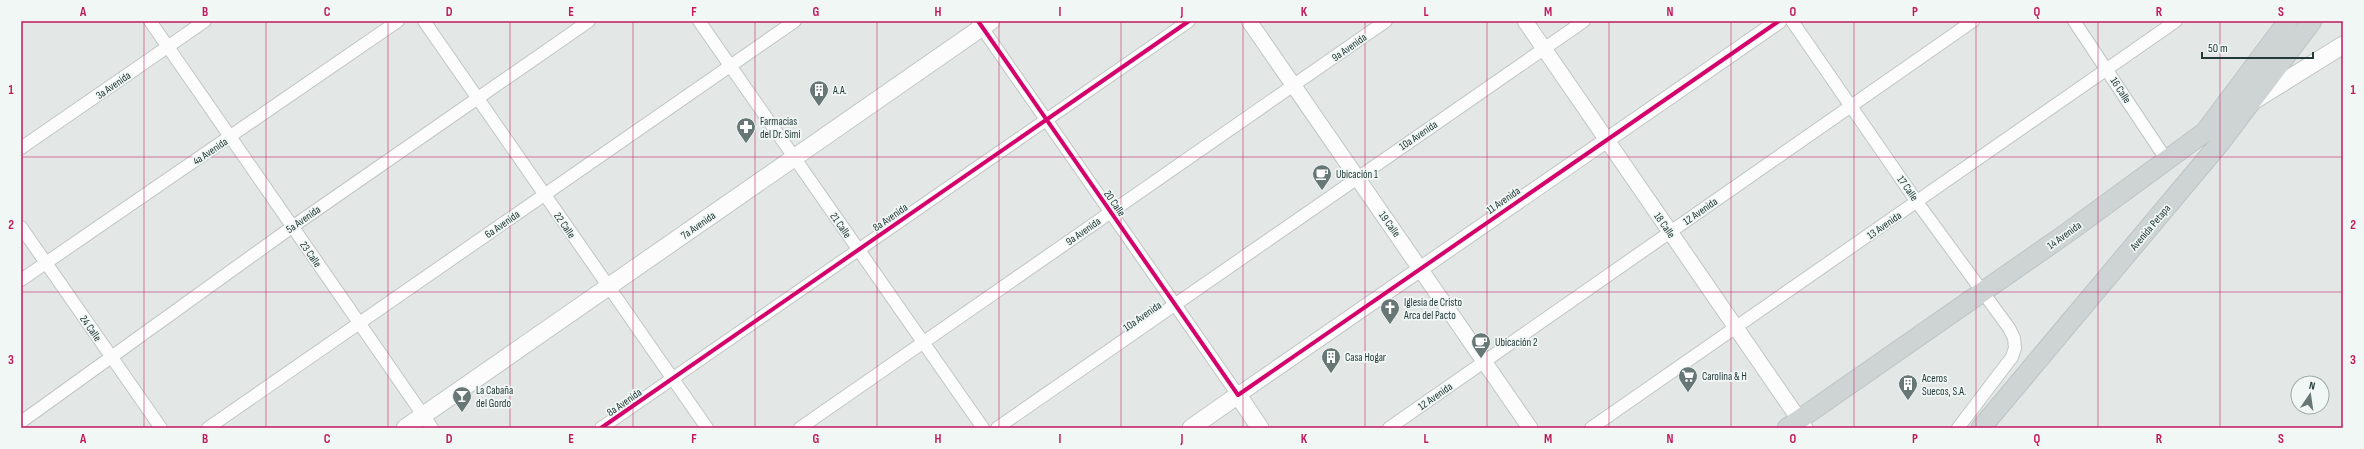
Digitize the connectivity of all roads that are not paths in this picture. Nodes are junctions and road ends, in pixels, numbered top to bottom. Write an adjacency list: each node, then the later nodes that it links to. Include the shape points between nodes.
1 (150, 21): 22 (street, 23 Calle)
2 (205, 21): 22 (street, 3a Avenida)
3 (398, 21): 32 (street, 4a Avenida)
4 (424, 21): 27 (street, 22 Calle)
5 (589, 21): 27 (street, 5a Avenida)
6 (700, 21): 24 (street, 21 Calle)
7 (795, 21): 24 (street, 6a Avenida)
8 (1189, 21): 30 (street, 8a Avenida)
9 (1248, 21): 26 (street, 19 Calle)
10 (1386, 21): 26 (street, 9a Avenida)
11 (1525, 21): 23 (street, 18 Calle)
12 (1584, 21): 23 (street, 10a Avenida)
13 (1779, 21): 33 (street, 11 Avenida)
14 (1792, 21): 29 (street, 17 Calle)
15 (1973, 21): 29 (street, 12 Avenida)
16 (2074, 21): 25 (street, 16 Calle)
17 (2176, 21): 25 (street, 13 Avenida)
18 (2288, 21): 31 (main road)
19 (2312, 21): 28 (main road, Avenida Petapa)
20 (983, 23): 30 (street, 20 Calle); 35 (main road, 7a Avenida)
21 (2343, 45): 28 (main road, 14 Avenida)
22 (168, 47): 32 (street, 23 Calle); 34 (street, 3a Avenida)
23 (1544, 48): 33 (street, 18 Calle); 37 (street, 10a Avenida)
24 (731, 66): 35 (street, 21 Calle); 38 (street, 6a Avenida)
25 (2107, 69): 36 (street, 16 Calle); 39 (street, 13 Avenida)
26 (1293, 86): 37 (street, 19 Calle); 40 (street, 9a Avenida)
27 (478, 97): 38 (street, 22 Calle); 42 (street, 5a Avenida)
28 (2252, 102): 31 (main road, 14 Avenida); 75 (main road, Avenida Petapa)
29 (1851, 106): 39 (street, 17 Calle); 43 (street, 12 Avenida)
30 (1046, 120): 40 (street, 20 Calle); 44 (street, 8a Avenida)
31 (2205, 132): 36 (main road, 14 Avenida)
32 (230, 137): 42 (street, 23 Calle); 45 (street, 4a Avenida)
33 (1606, 140): 43 (street, 18 Calle); 46 (street, 11 Avenida)
34 (21, 148)
35 (794, 157): 44 (street, 21 Calle); 48 (main road, 7a Avenida)
36 (2166, 159): 49 (main road, 14 Avenida, via 2067,233)
37 (1356, 177): 46 (street, 19 Calle); 50 (street, 10a Avenida)
38 (545, 195): 48 (street, 22 Calle); 51 (street, 6a Avenida)
39 (1917, 202): 49 (street, 17 Calle); 52 (street, 13 Avenida)
40 (1111, 212): 50 (street, 20 Calle); 53 (street, 9a Avenida)
41 (21, 227): 45 (street, 24 Calle)
42 (292, 227): 51 (street, 23 Calle); 54 (street, 5a Avenida)
43 (1670, 232): 52 (street, 18 Calle); 55 (street, 12 Avenida)
44 (859, 250): 53 (street, 21 Calle); 56 (street, 8a Avenida)
45 (46, 262): 47 (street, 4a Avenida); 54 (street, 24 Calle)
46 (1421, 268): 55 (street, 19 Calle); 57 (street, 11 Avenida)
47 (21, 280)
48 (609, 287): 56 (street, 22 Calle); 59 (main road, 7a Avenida)
49 (1983, 291): 60 (main road, 14 Avenida); 74 (street, 17 Calle, via 2014,338 2014,348 2012,357)
50 (1175, 304): 57 (street, 20 Calle); 68 (street, 10a Avenida)
51 (359, 323): 59 (street, 23 Calle); 62 (street, 6a Avenida)
52 (1736, 328): 60 (street, 18 Calle); 73 (street, 13 Avenida)
53 (923, 342): 66 (street, 9a Avenida); 67 (street, 21 Calle)
54 (112, 358): 58 (street, 5a Avenida); 61 (street, 24 Calle)
55 (1484, 362): 71 (street, 12 Avenida); 72 (street, 19 Calle)
56 (673, 379): 64 (street, 8a Avenida); 65 (street, 22 Calle)
57 (1238, 396): 69 (main road, 11 Avenida); 70 (main road, 20 Calle)
58 (21, 422)
59 (428, 422): 63 (main road, 7a Avenida)
60 (1797, 425)
61 (161, 428)
62 (208, 428)
63 (405, 428)
64 (601, 428)
65 (707, 428)
66 (800, 428)
67 (983, 428)
68 (997, 428)
69 (1192, 428)
70 (1260, 428)
71 (1389, 428)
72 (1530, 428)
73 (1591, 428)
74 (1958, 428)
75 (1981, 428)

